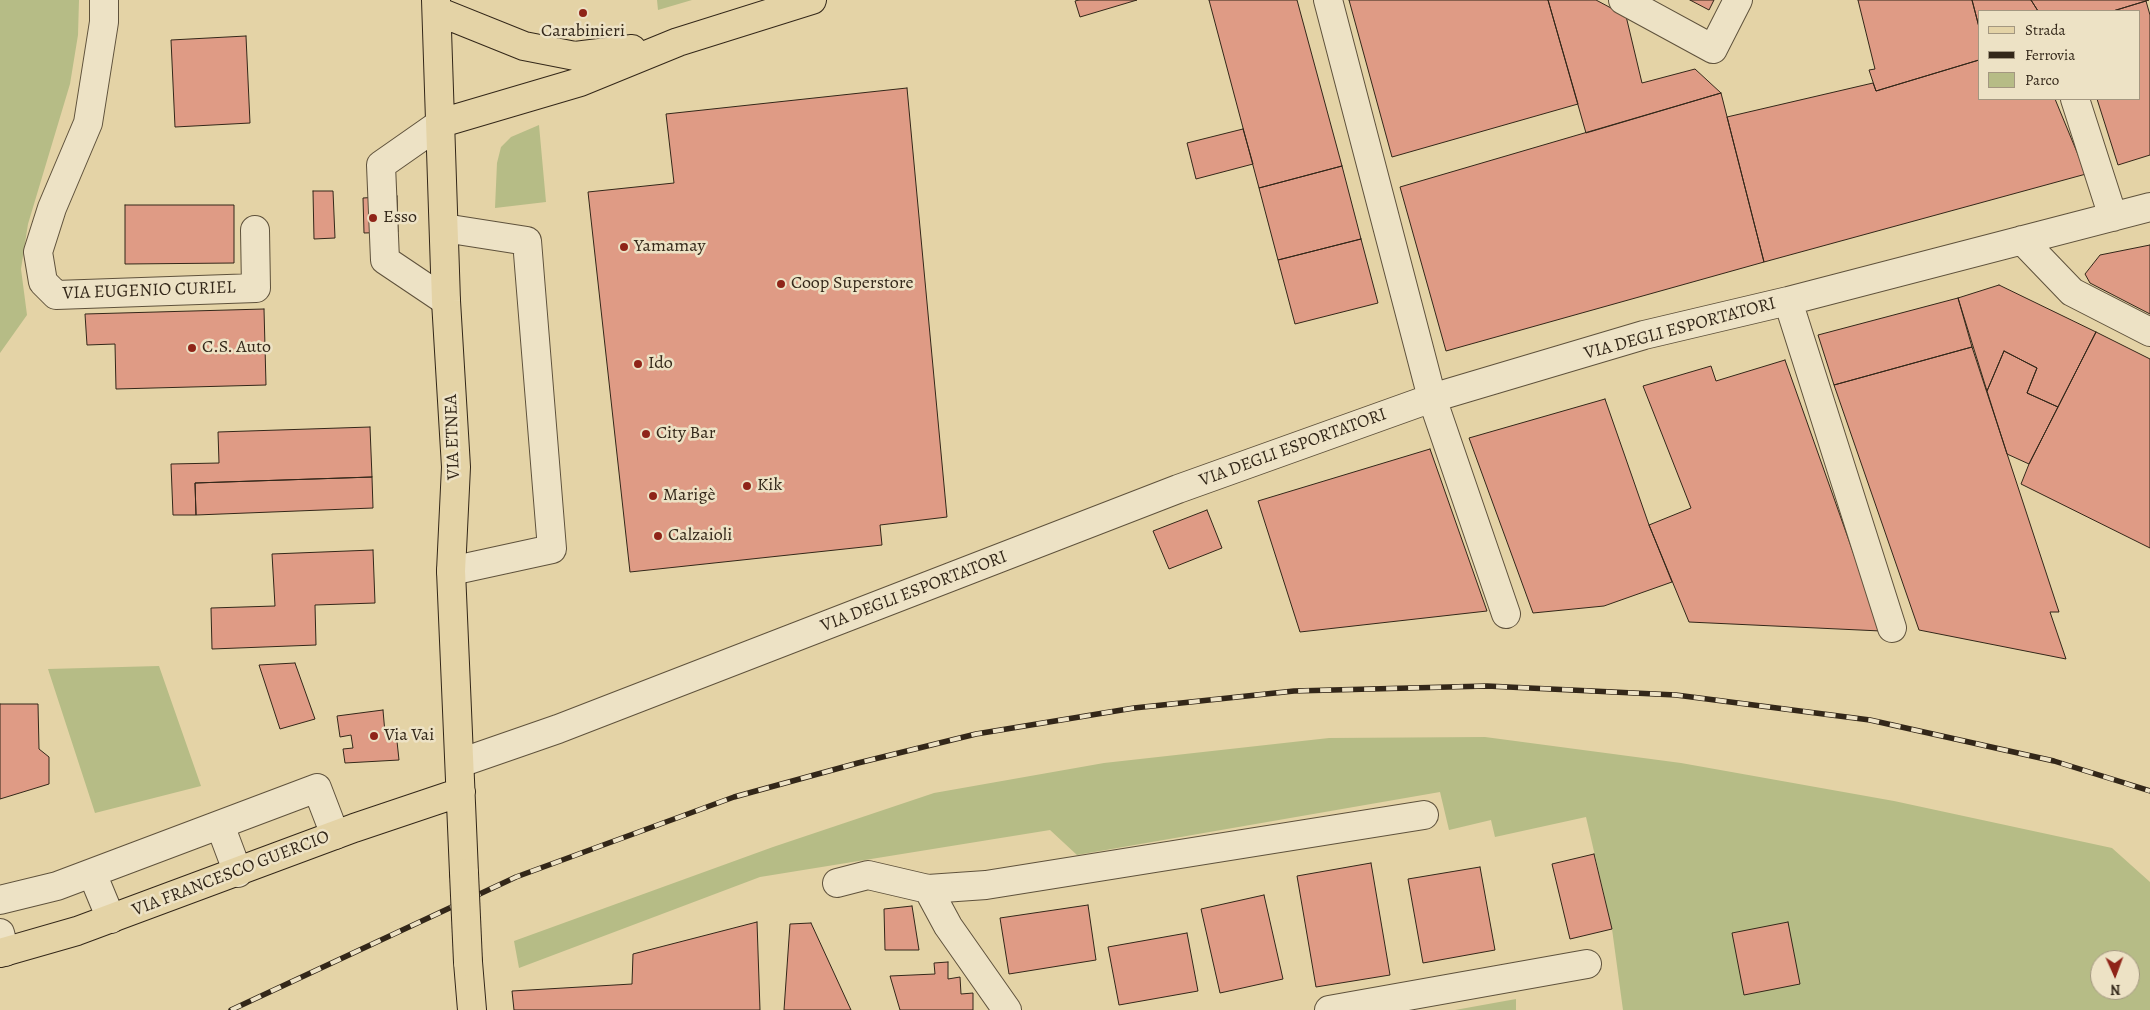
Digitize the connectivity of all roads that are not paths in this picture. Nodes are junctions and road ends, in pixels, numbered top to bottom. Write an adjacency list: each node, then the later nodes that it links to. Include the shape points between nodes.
1 (104, 0): 13 (street, VIA EUGENIO CURIEL, via 104,22 88,124 52,208 38,252 43,282 56,295 256,288)
2 (812, 0): 7 (main road)
3 (1328, 0): 18 (street)
4 (1623, 0): 5 (street, via 1714,49)
5 (1738, 0)
6 (436, 5): 7 (main road, via 524,46 574,56); 9 (main road, VIA ETNEA)
7 (678, 42): 9 (main road, via 580,82)
8 (2075, 100): 11 (street)
9 (441, 123): 12 (main road, VIA ETNEA); 16 (street, via 381,166 385,260)
10 (2150, 207): 11 (street, VIA DEGLI ESPORTATORI)
11 (2113, 217): 14 (street, VIA DEGLI ESPORTATORI)
12 (444, 228): 16 (main road, VIA ETNEA); 19 (street, via 527,241 552,549)
13 (255, 230)
14 (2022, 240): 15 (street, VIA DEGLI ESPORTATORI); 17 (street, via 2072,292)
15 (1788, 300): 18 (street, VIA DEGLI ESPORTATORI, via 1644,335); 21 (street)
16 (446, 301): 19 (main road, VIA ETNEA, via 456,467)
17 (2150, 332)
18 (1432, 398): 20 (street); 22 (street, VIA DEGLI ESPORTATORI, via 1178,489 567,725)
19 (451, 571): 22 (main road, VIA ETNEA)
20 (1506, 614)
21 (1892, 628)
22 (460, 762): 23 (main road, VIA ETNEA)
23 (461, 792): 26 (main road, VIA FRANCESCO GUERCIO); 35 (main road, VIA ETNEA, bridge)
24 (1424, 815): 30 (street, via 986,885)
25 (220, 825): 26 (street, via 317,788); 27 (street); 28 (street)
26 (335, 835): 27 (main road, VIA FRANCESCO GUERCIO)
27 (238, 872): 32 (main road, VIA FRANCESCO GUERCIO)
28 (92, 873): 31 (street, via 57,886); 32 (street)
29 (837, 883): 30 (street, via 868,875)
30 (928, 889): 36 (street, via 948,926)
31 (0, 900)
32 (111, 919): 33 (main road, VIA FRANCESCO GUERCIO)
33 (2, 946)
34 (1587, 964): 37 (street)
35 (472, 1010)
36 (1007, 1010)
37 (1329, 1010)

